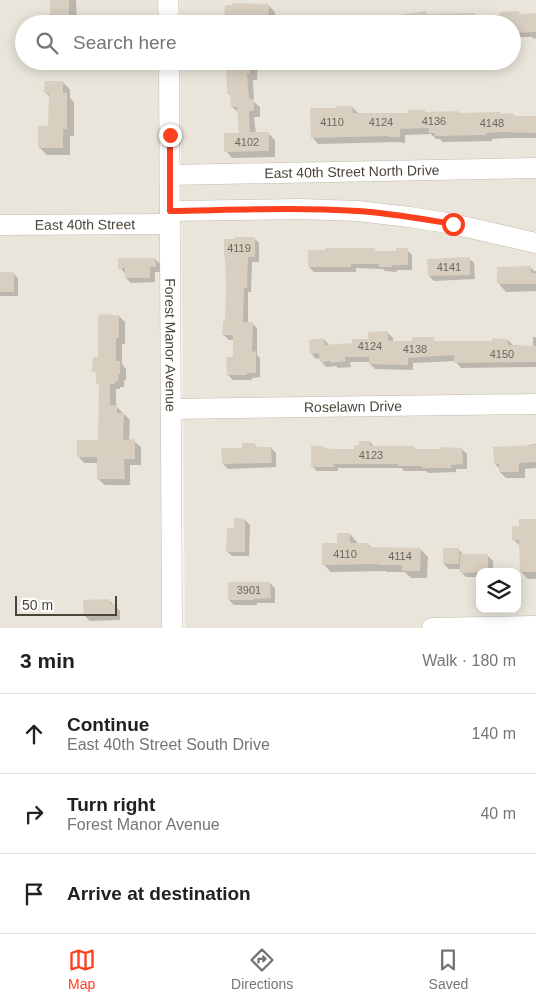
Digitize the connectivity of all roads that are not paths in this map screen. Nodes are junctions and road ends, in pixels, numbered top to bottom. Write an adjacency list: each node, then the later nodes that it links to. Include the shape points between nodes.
1 (168, 0): 2 (street)
2 (168, 15)
3 (169, 70): 5 (street, Forest Manor Avenue)
4 (536, 168): 5 (street, East 40th Street North Drive)
5 (170, 174): 6 (street, Forest Manor Avenue)
6 (170, 217): 7 (street, East 40th Street); 8 (street, East 40th Street, via 301,210 358,211 453,224); 10 (street, Forest Manor Avenue)
7 (0, 225)
8 (536, 243)
9 (536, 404): 10 (street, Roselawn Drive)
10 (171, 409): 12 (street, Forest Manor Avenue)
11 (536, 626): 13 (street)
12 (172, 628)
13 (432, 628)

